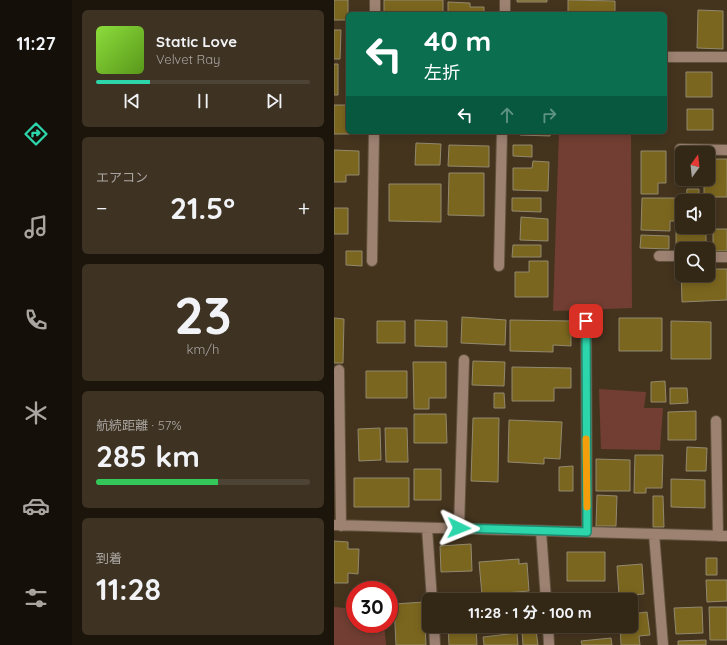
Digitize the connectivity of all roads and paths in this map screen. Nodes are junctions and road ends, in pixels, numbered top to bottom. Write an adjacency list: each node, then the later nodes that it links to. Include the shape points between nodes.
1 (375, 0): 3 (street)
2 (505, 0): 4 (street)
3 (375, 12)
4 (505, 12)
5 (667, 57): 6 (street)
6 (727, 57)
7 (374, 134): 15 (street)
8 (502, 134): 16 (street)
9 (715, 150): 10 (street)
10 (727, 150)
11 (659, 256): 12 (street)
12 (675, 256)
13 (715, 256): 14 (street)
14 (727, 257)
15 (372, 261)
16 (499, 266)
17 (586, 321): 25 (street)
18 (464, 360): 23 (street)
19 (339, 370): 21 (street)
20 (716, 421): 27 (street)
21 (337, 526): 22 (street)
22 (427, 528): 23 (street); 28 (street)
23 (459, 528): 24 (street)
24 (540, 531): 25 (street); 29 (street)
25 (587, 532): 26 (street)
26 (654, 534): 27 (street); 34 (street)
27 (722, 536)
28 (432, 593)
29 (545, 593)
30 (434, 633): 32 (street)
31 (548, 633): 33 (street)
32 (435, 645)
33 (549, 645)
34 (663, 645)

